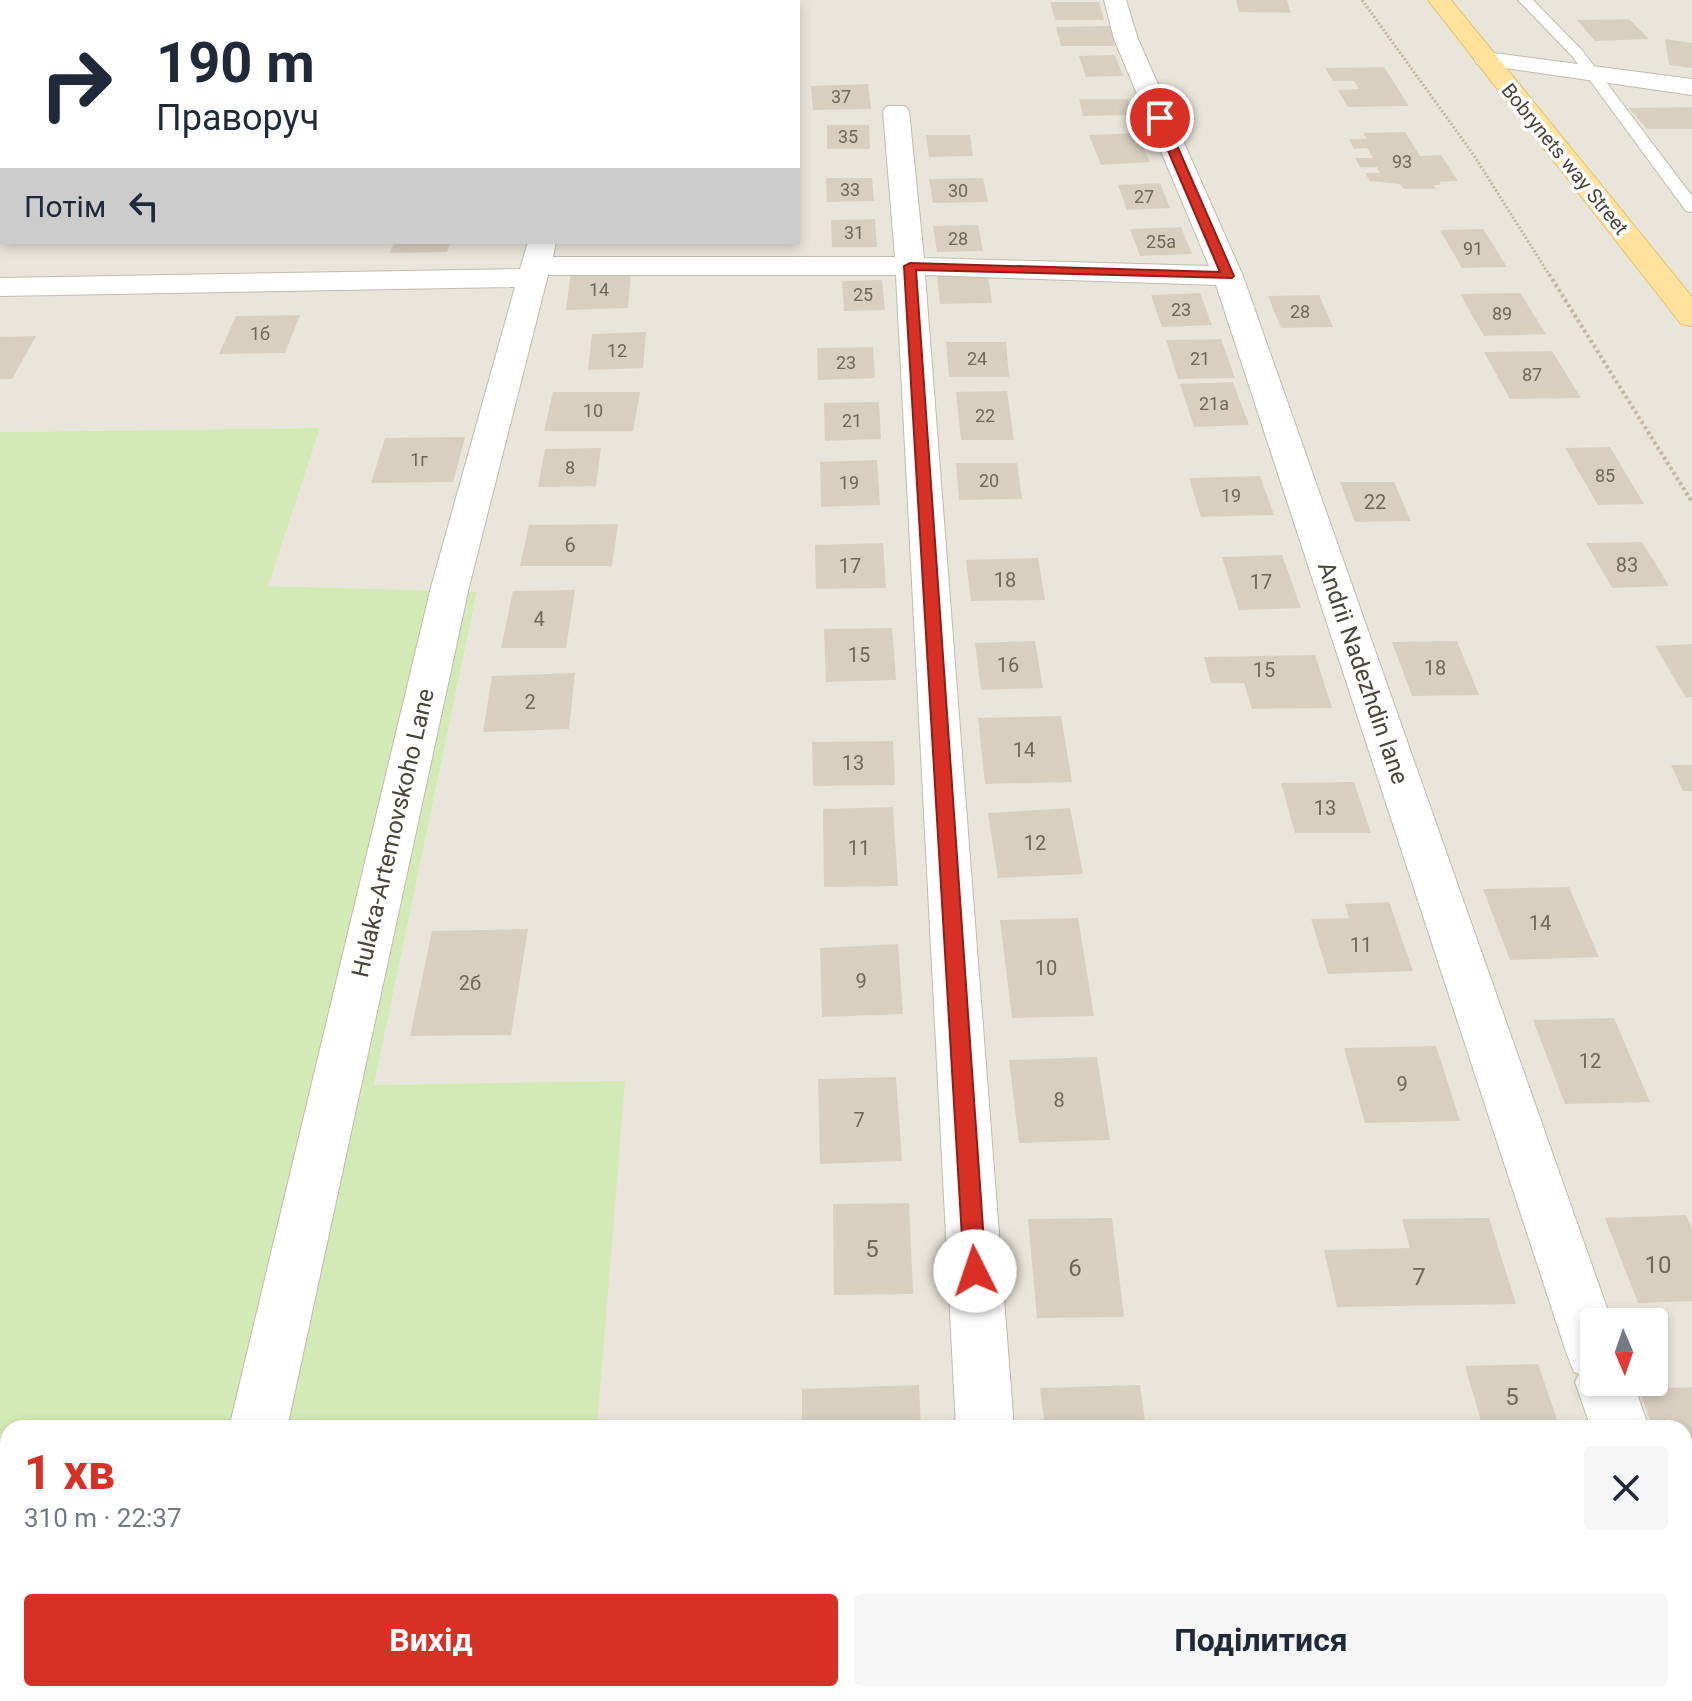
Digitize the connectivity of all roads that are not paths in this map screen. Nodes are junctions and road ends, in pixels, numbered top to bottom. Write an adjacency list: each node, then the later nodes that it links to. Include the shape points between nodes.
1 (1115, 0): 11 (street, Andrii Nadezhdin lane, via 1126,39)
2 (1439, 0): 4 (main road, Bobrynets way Street)
3 (1525, 0): 5 (lane, via 1577,53)
4 (1486, 59): 5 (street); 13 (main road, Bobrynets way Street)
5 (1590, 74): 6 (street); 8 (lane)
6 (1692, 87)
7 (896, 111): 10 (street)
8 (1692, 207)
9 (537, 262): 10 (street); 12 (street); 16 (street, Hulaka-Artemovskoho Lane, via 450,587)
10 (910, 266): 11 (street); 17 (street)
11 (1228, 276): 14 (street, Andrii Nadezhdin lane)
12 (0, 287)
13 (1692, 317)
14 (1580, 1311)
15 (1609, 1396): 18 (street)
16 (260, 1420)
17 (984, 1420)
18 (1617, 1420)

